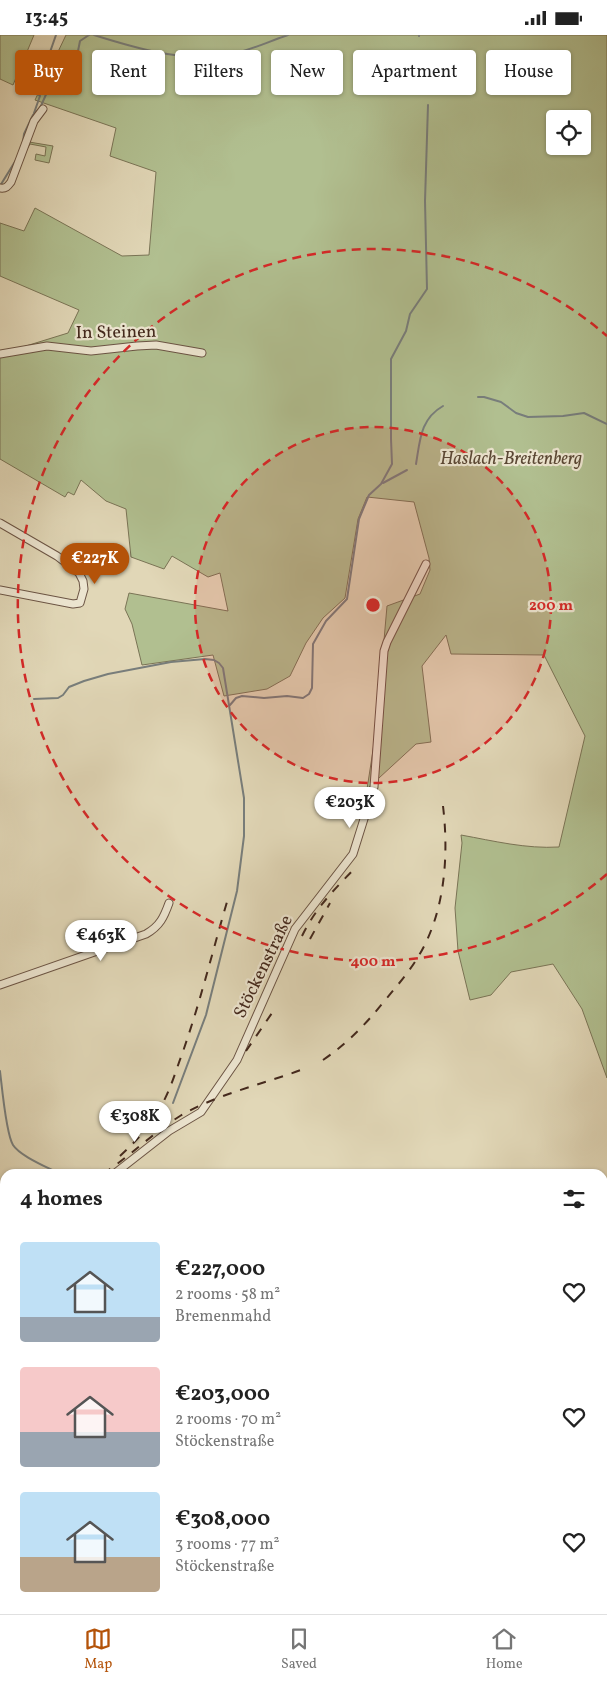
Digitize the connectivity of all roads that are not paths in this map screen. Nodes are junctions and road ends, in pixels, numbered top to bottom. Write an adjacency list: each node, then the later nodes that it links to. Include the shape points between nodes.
1 (44, 109): 2 (street, via 34,121 11,182)
2 (1, 189)
3 (202, 353): 4 (street, In Steinen, via 156,345 92,351 47,346)
4 (0, 354)
5 (0, 523): 7 (street, via 72,567 79,573 84,589 80,603 73,604)
6 (426, 563): 10 (street, Stöckenstraße, via 384,651 374,787 353,854 295,929 237,1060 201,1112 169,1131)
7 (0, 590)
8 (169, 903): 9 (street, via 156,929 146,934)
9 (0, 985)
10 (120, 1169)

